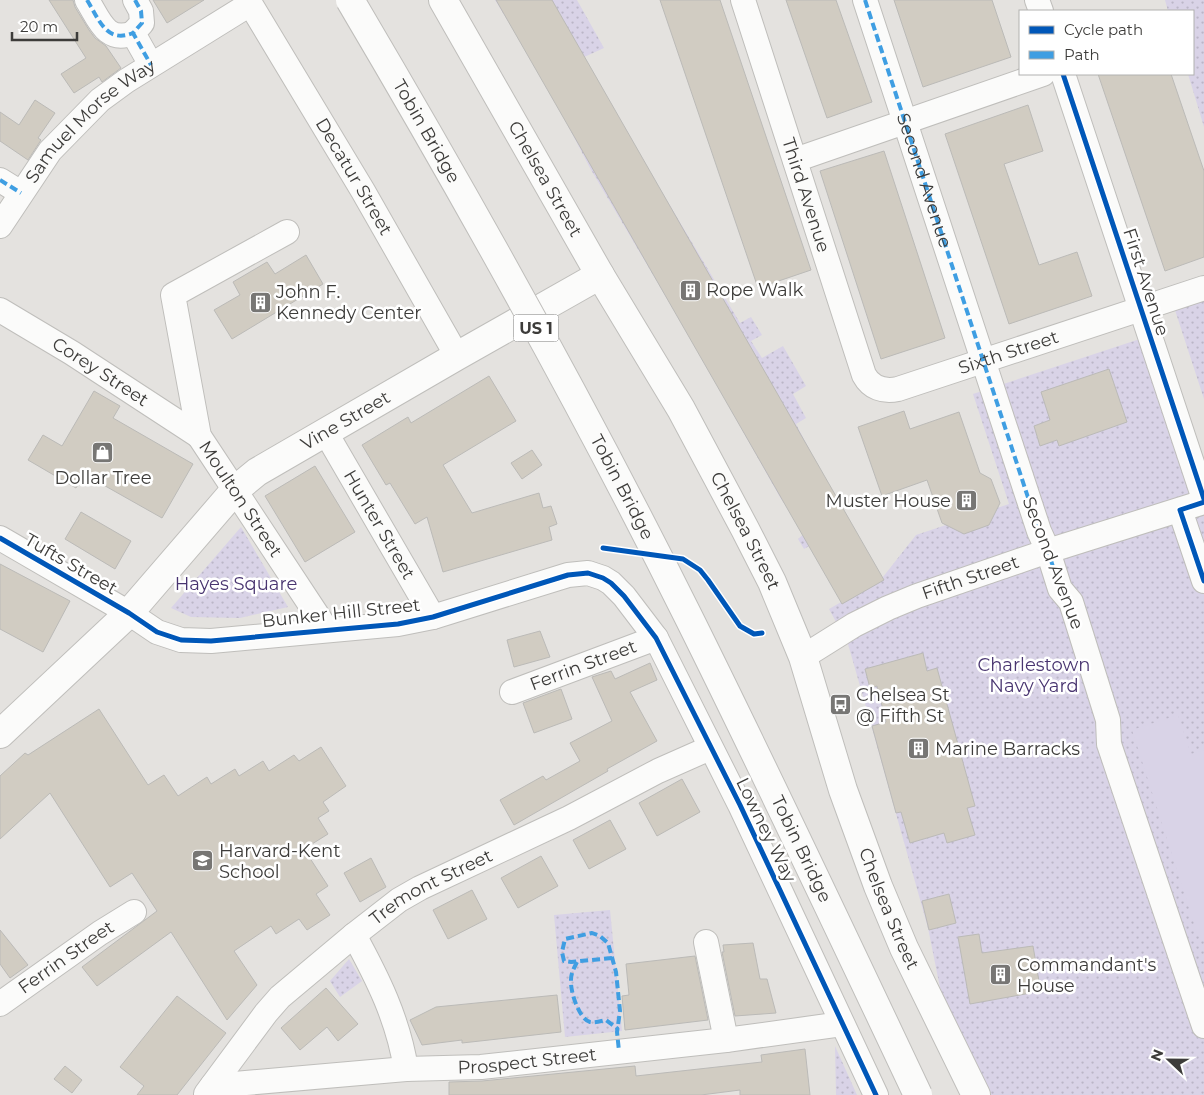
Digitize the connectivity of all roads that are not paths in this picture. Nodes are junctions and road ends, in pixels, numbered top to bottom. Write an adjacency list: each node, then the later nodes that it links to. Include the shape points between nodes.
1 (87, 0): 8 (street, via 107,31 116,37)
2 (135, 0): 8 (street, via 141,11 142,23)
3 (349, 0): 39 (main road, Tobin Bridge / US 1, bridge, via 485,234 603,452); 53 (main road, Tobin Bridge / US 1, bridge, via 472,210 609,463 824,893)
4 (443, 0): 18 (main road, Chelsea Street)
5 (742, 0): 13 (street, Third Avenue)
6 (865, 0): 12 (street, Second Avenue)
7 (249, 2): 9 (street, Samuel Morse Way); 22 (street, Decatur Street, via 363,191)
8 (133, 33): 9 (street)
9 (151, 65): 15 (street, Samuel Morse Way, via 86,113 50,151)
10 (1039, 75): 12 (street)
11 (1063, 75): 20 (street, First Avenue)
12 (902, 111): 13 (street); 23 (street, Second Avenue)
13 (795, 160): 24 (street, Third Avenue, via 864,374)
14 (0, 180): 15 (street)
15 (21, 193): 16 (street, Samuel Morse Way)
16 (0, 226)
17 (287, 232): 26 (street, Moulton Street, via 173,295)
18 (600, 275): 22 (main road, Vine Street); 38 (main road, Chelsea Street, via 681,409 745,529 772,582)
19 (1204, 288): 20 (street, Sixth Street)
20 (1140, 309): 23 (street, Sixth Street); 28 (street, First Avenue)
21 (0, 310): 26 (street, Corey Street)
22 (457, 356): 25 (main road, Vine Street)
23 (983, 361): 24 (street, Sixth Street, via 898,389); 31 (street, Second Avenue)
24 (875, 387)
25 (326, 433): 27 (main road, Vine Street, via 257,472); 35 (street, Hunter Street)
26 (199, 436): 27 (street, Moulton Street)
27 (235, 490): 34 (main road, Vine Street); 36 (street, Moulton Street)
28 (1204, 500): 29 (street, Fifth Street)
29 (1180, 510): 31 (street, Fifth Street); 33 (street)
30 (0, 538): 34 (street, Tufts Street)
31 (1048, 551): 38 (street, Fifth Street, via 888,608); 48 (street, Second Avenue, via 1060,589 1070,602 1108,720 1110,744)
32 (588, 573): 35 (street, Bunker Hill Street, via 568,575); 37 (street, Lowney Way, via 616,586)
33 (1204, 581)
34 (129, 613): 36 (street, Bunker Hill Street, via 157,632 181,640 211,641); 41 (main road)
35 (433, 617): 36 (street, Bunker Hill Street, via 398,624)
36 (327, 630)
37 (656, 638): 40 (street, Ferrin Street); 42 (street, Lowney Way)
38 (803, 657): 54 (main road, Chelsea Street, via 843,790 878,886 904,948)
39 (711, 664)
40 (512, 692)
41 (0, 734)
42 (710, 748): 44 (street, Tremont Street, via 420,888); 47 (street, Lowney Way)
43 (134, 912): 46 (street, Ferrin Street)
44 (354, 935): 50 (street, via 376,974 402,1043); 51 (street, Tremont Street, via 280,997)
45 (706, 942): 49 (street)
46 (0, 1004)
47 (842, 1024): 49 (street, Prospect Street); 52 (street, Lowney Way)
48 (1204, 1026)
49 (726, 1040): 50 (street, Prospect Street, via 481,1067)
50 (406, 1069): 51 (street, Prospect Street)
51 (208, 1091)
52 (876, 1095)
53 (918, 1095)
54 (976, 1095)

